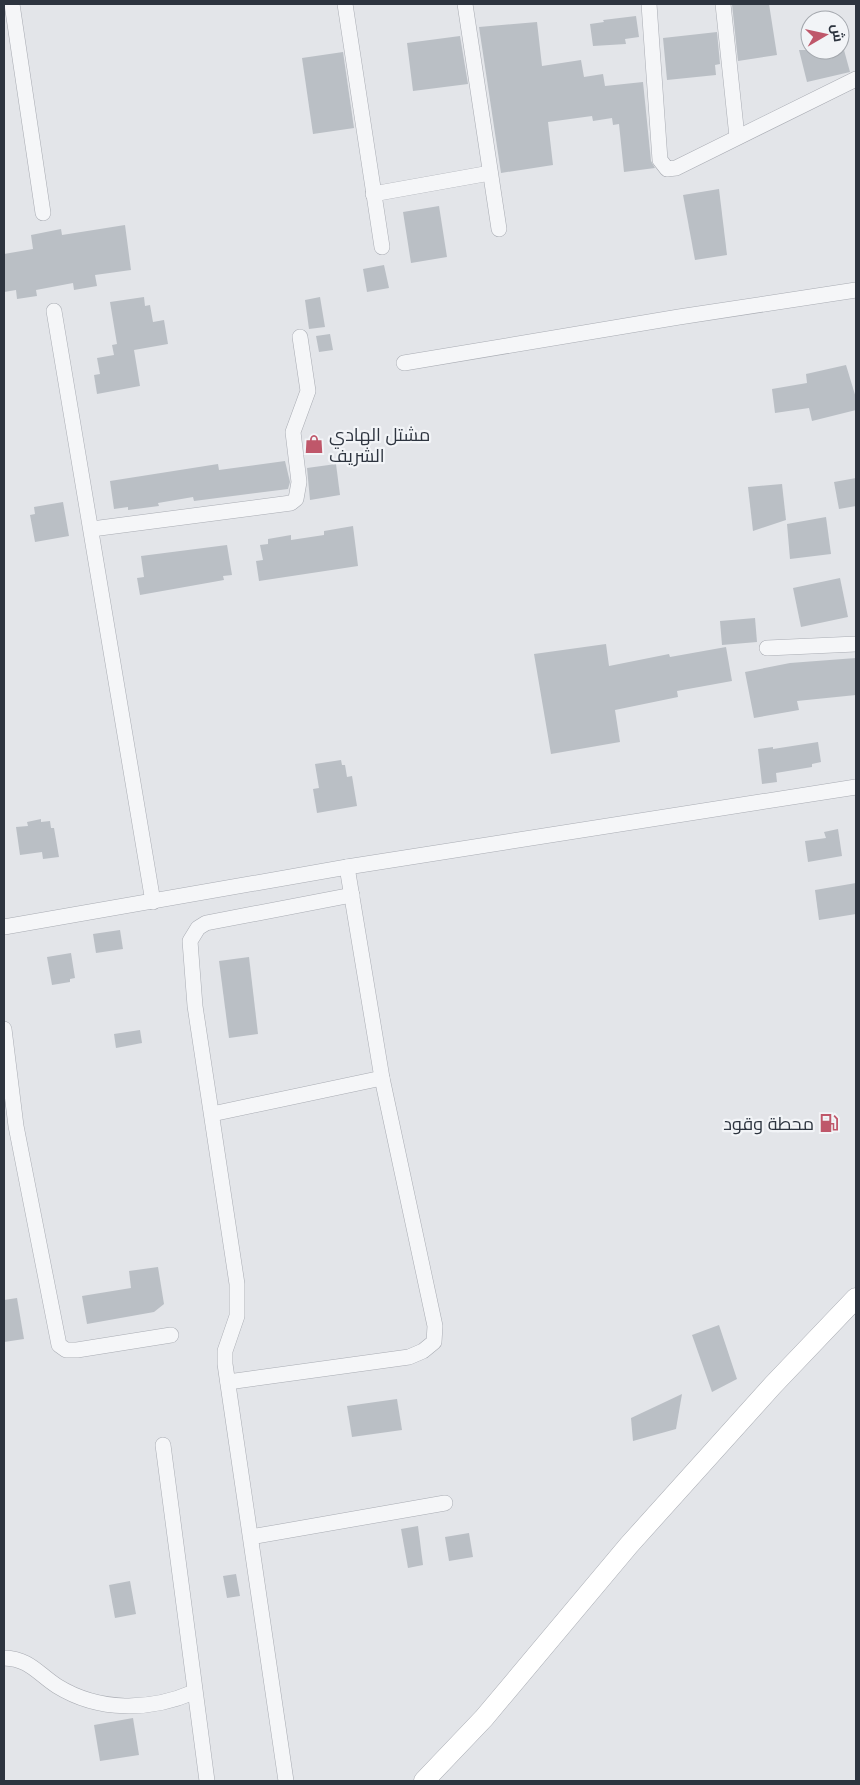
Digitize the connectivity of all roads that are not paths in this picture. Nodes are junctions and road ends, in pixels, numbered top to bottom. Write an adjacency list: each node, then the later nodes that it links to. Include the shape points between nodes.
1 (12, 4): 10 (street)
2 (345, 4): 9 (street)
3 (465, 4): 8 (street)
4 (649, 4): 7 (street, via 661,164 667,169 676,168)
5 (723, 4): 7 (street)
6 (856, 79): 7 (street)
7 (737, 138)
8 (490, 173): 9 (street); 11 (street)
9 (374, 194): 12 (street)
10 (43, 213)
11 (499, 229)
12 (382, 247)
13 (856, 290): 16 (street)
14 (54, 311): 17 (street)
15 (300, 337): 17 (street, via 308,391 293,432 299,482 296,499 291,503)
16 (404, 363)
17 (92, 529): 23 (street)
18 (856, 644): 19 (street)
19 (767, 648)
20 (856, 787): 21 (street)
21 (347, 867): 22 (street); 23 (street)
22 (352, 895): 26 (street); 27 (street, via 206,922 194,934 190,941 195,1006)
23 (153, 902): 24 (street)
24 (4, 927)
25 (4, 1029): 29 (street, via 16,1126 60,1345 66,1350 77,1350)
26 (382, 1078): 27 (street); 30 (street, via 435,1326 434,1342 409,1357)
27 (212, 1114): 30 (street, via 237,1284 237,1316 225,1350)
28 (856, 1298): 38 (main road, via 642,1530 484,1718)
29 (171, 1335)
30 (228, 1382): 33 (street)
31 (162, 1445): 35 (street)
32 (445, 1503): 33 (street)
33 (251, 1536): 37 (street)
34 (4, 1658): 35 (street, via 23,1661 62,1688 93,1703 145,1705 168,1702)
35 (194, 1692): 36 (street)
36 (207, 1781)
37 (286, 1781)
38 (424, 1781)

